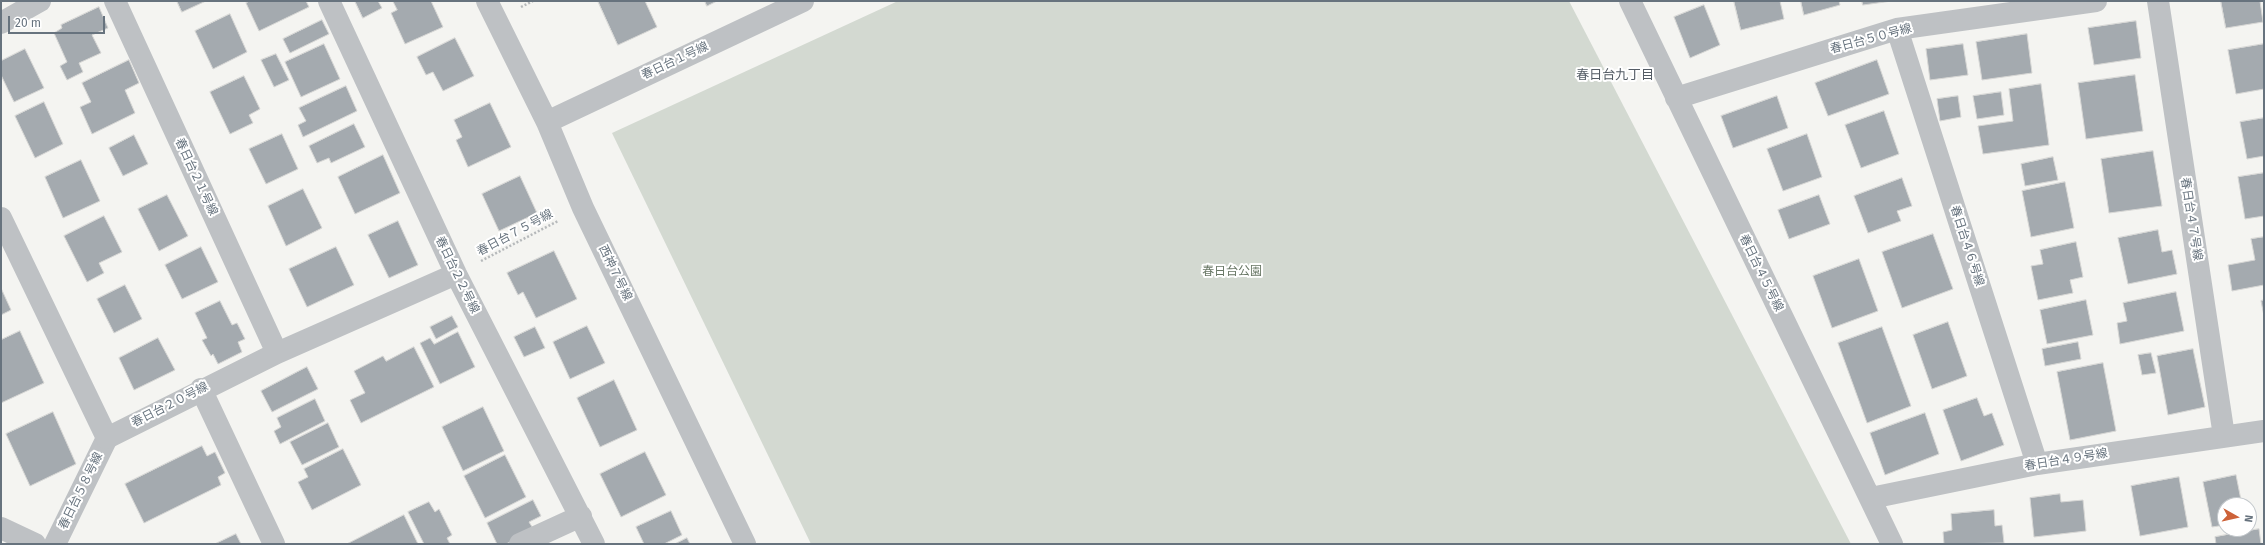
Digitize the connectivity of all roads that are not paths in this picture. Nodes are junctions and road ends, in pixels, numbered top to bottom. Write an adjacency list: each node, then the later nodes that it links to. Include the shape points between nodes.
1 (40, 1): 9 (street)
2 (115, 1): 15 (street, 春日台２１号線)
3 (329, 1): 14 (street, 春日台２２号線)
4 (487, 1): 12 (street, 西神７号線)
5 (804, 1): 12 (street, 春日台１号線)
6 (1630, 1): 11 (street, 春日台４５号線)
7 (2096, 1): 10 (street, 春日台５０号線)
8 (2158, 1): 18 (street, 春日台４７号線)
9 (1, 23)
10 (1897, 29): 11 (street, 春日台５０号線); 20 (street, 春日台４６号線)
11 (1676, 98): 21 (street, 春日台４５号線)
12 (547, 122): 29 (street, 西神７号線, via 583,208)
13 (1, 218): 19 (street)
14 (456, 274): 15 (street, 春日台２０号線); 22 (street, 春日台２２号線)
15 (278, 353): 16 (street, 春日台２０号線)
16 (201, 390): 19 (street, 春日台２０号線); 26 (street)
17 (2264, 431): 18 (street, 春日台４９号線)
18 (2224, 436): 20 (street, 春日台４９号線)
19 (107, 438): 25 (street, 春日台５８号線)
20 (2037, 464): 21 (street, 春日台４９号線)
21 (1871, 498): 30 (street, 春日台４５号線)
22 (582, 516): 27 (street); 28 (street, 春日台２２号線)
23 (1, 528): 24 (street)
24 (35, 544)
25 (55, 544)
26 (274, 544)
27 (520, 544)
28 (594, 544)
29 (745, 544)
30 (1892, 544)

